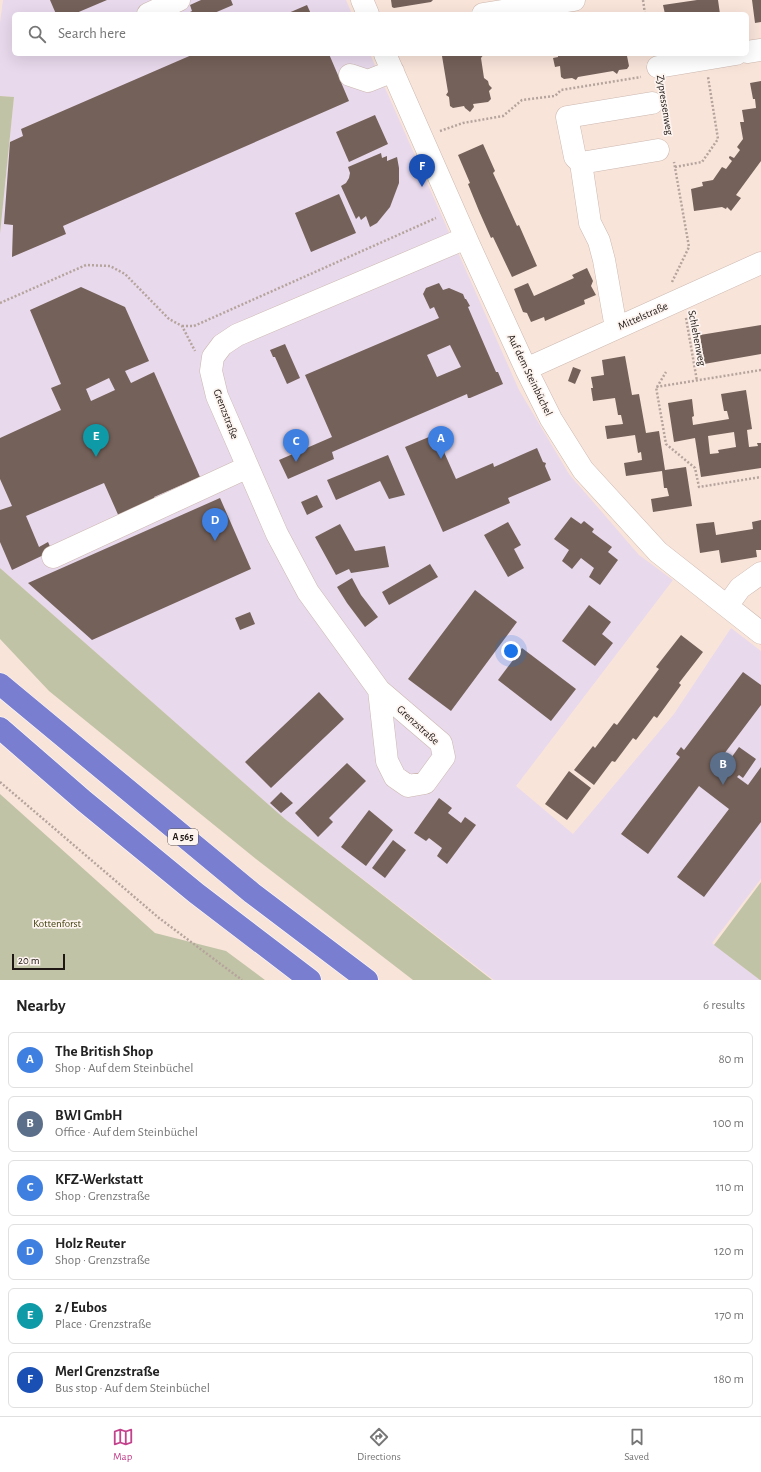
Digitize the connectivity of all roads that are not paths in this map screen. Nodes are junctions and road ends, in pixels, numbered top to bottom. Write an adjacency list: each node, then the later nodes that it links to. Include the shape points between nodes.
1 (179, 0): 4 (street)
2 (362, 0): 5 (street)
3 (574, 0): 6 (street)
4 (152, 12)
5 (367, 12)
6 (496, 12)
7 (761, 50): 8 (street)
8 (749, 52)
9 (724, 56): 11 (street, Zypressenweg)
10 (389, 62): 12 (street, via 368,81); 16 (street, Auf dem Steinbüchel)
11 (659, 70)
12 (350, 75)
13 (659, 108): 15 (street, via 567,116 575,157)
14 (667, 149): 15 (street)
15 (581, 163): 18 (street, via 590,223 599,241 604,260)
16 (466, 238): 19 (street, Auf dem Steinbüchel); 20 (street, Grenzstraße, via 237,336 222,345 214,357 211,371 217,396)
17 (761, 263): 18 (street, Mittelstraße)
18 (616, 328): 19 (street, Mittelstraße)
19 (526, 370): 23 (street, Auf dem Steinbüchel, via 551,419 583,470 658,552)
20 (248, 466): 21 (street); 26 (street, Grenzstraße, via 277,534 308,592)
21 (54, 557)
22 (761, 573): 23 (street, via 740,588)
23 (726, 606): 24 (street, Auf dem Steinbüchel)
24 (761, 633)
25 (1, 685): 29 (highway, A 565, via 252,893)
26 (379, 690)
27 (0, 728): 28 (highway, via 196,893)
28 (310, 980)
29 (367, 980)

